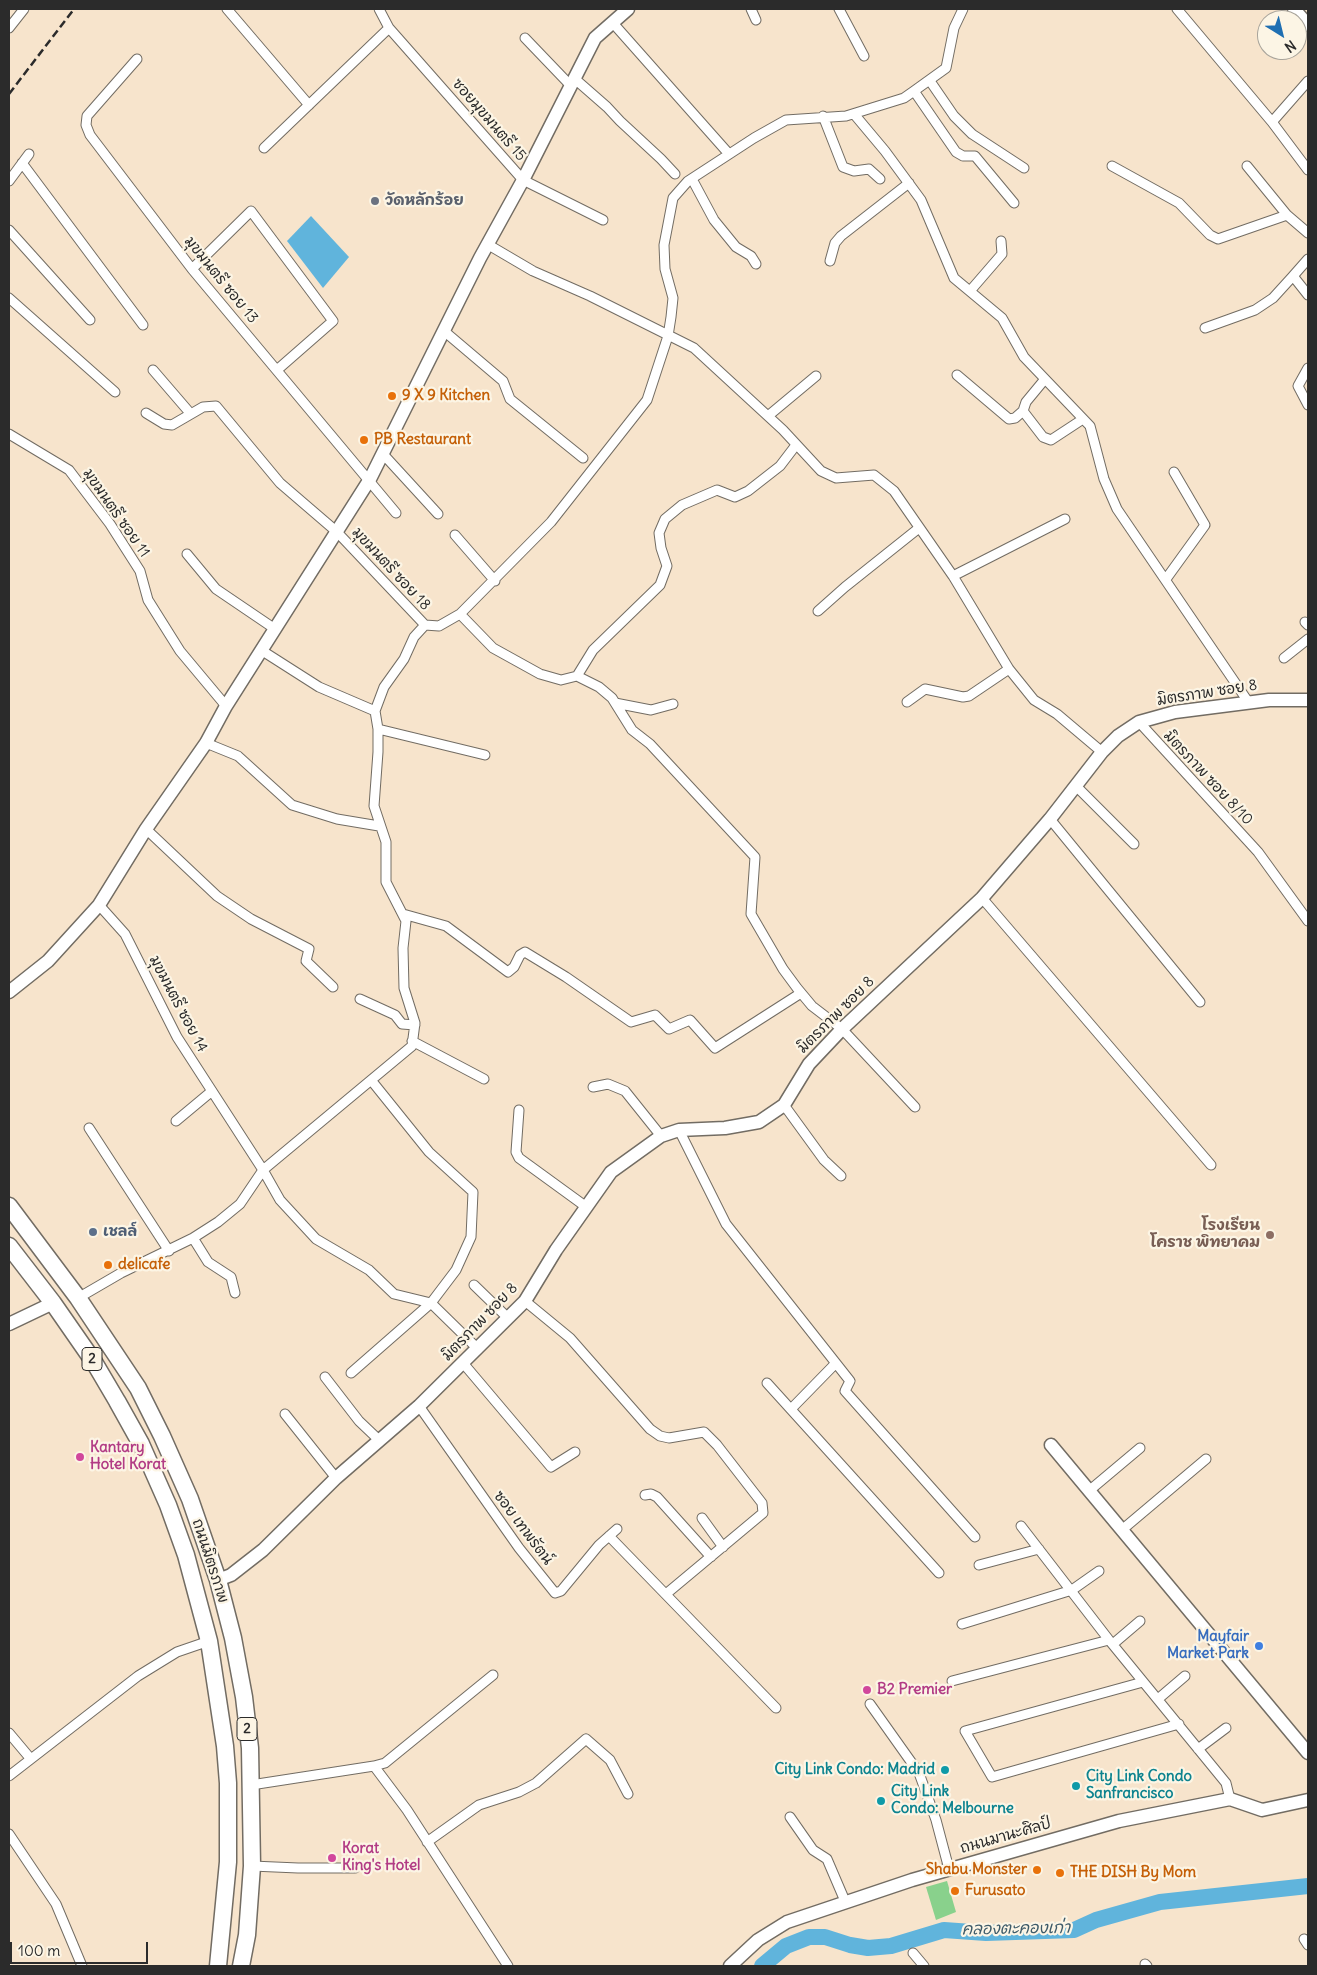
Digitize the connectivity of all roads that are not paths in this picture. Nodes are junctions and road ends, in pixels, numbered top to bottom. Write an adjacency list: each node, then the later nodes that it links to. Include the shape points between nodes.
1 (24, 9): 13 (street)
2 (227, 9): 22 (street)
3 (379, 9): 14 (street, ซอยมุขมนตรี 15)
4 (628, 9): 11 (street)
5 (751, 9): 10 (street)
6 (839, 9): 16 (street)
7 (963, 9): 18 (street, via 954,28 946,68)
8 (1177, 9): 25 (street)
9 (1294, 9): 12 (street)
10 (756, 20)
11 (612, 22): 19 (street, via 595,38); 28 (street)
12 (1308, 25)
13 (9, 28)
14 (389, 28): 22 (street); 38 (street, ซอยมุขมนตรี 15)
15 (525, 38): 19 (street)
16 (864, 56)
17 (137, 59): 50 (street, มุขมนตรี ซอย 13, via 86,116 86,125 90,135)
18 (930, 81): 21 (street); 32 (street, via 954,116 972,134)
19 (573, 82): 34 (street, via 607,107); 38 (street)
20 (1308, 82): 25 (street)
21 (914, 91): 23 (street, via 904,98); 40 (street, via 956,152 975,156)
22 (309, 105): 26 (street)
23 (854, 114): 24 (street); 39 (street)
24 (823, 116): 28 (street, via 786,120); 36 (street, via 843,167 869,169)
25 (1272, 122): 33 (street)
26 (264, 148)
27 (29, 154): 29 (street)
28 (729, 154): 35 (street)
29 (22, 163): 37 (street); 56 (street)
30 (1112, 166): 41 (street, via 1179,203 1218,239)
31 (1247, 166): 41 (street)
32 (1024, 168)
33 (1308, 170)
34 (675, 174)
35 (692, 179): 49 (street, via 714,220); 59 (street, via 673,198 664,245 665,269 673,298)
36 (880, 179)
37 (9, 180)
38 (523, 180): 42 (street, ซอยมุขมนตรี 15); 46 (street)
39 (909, 183): 48 (street, via 841,236 835,243); 52 (street, via 921,200 954,278)
40 (1014, 203)
41 (1288, 215): 44 (street)
42 (603, 220)
43 (9, 230): 55 (street)
44 (1308, 233)
45 (1001, 241): 52 (street, via 1002,254)
46 (487, 244): 58 (street); 59 (street, via 533,271)
47 (1308, 259): 51 (street)
48 (830, 260)
49 (756, 264)
50 (192, 269): 62 (street, มุขมนตรี ซอย 13); 62 (street, via 251,211 333,321)
51 (1293, 276): 53 (street); 57 (street, via 1273,298 1255,310)
52 (970, 291): 65 (street, via 1002,318 1024,357)
53 (1308, 295)
54 (9, 298): 66 (street)
55 (90, 320)
56 (142, 324)
57 (1205, 328)
58 (444, 331): 75 (street); 76 (street, via 503,381 510,399)
59 (668, 336): 71 (street, via 694,348); 88 (street, via 647,400 551,522)
60 (1308, 368): 67 (street, via 1298,386)
61 (153, 370): 70 (street)
62 (277, 370): 78 (street, มุขมนตรี ซอย 13)
63 (958, 375): 68 (street, via 1008,419)
64 (816, 376): 71 (street)
65 (1045, 379): 68 (street, via 1026,402); 72 (street)
66 (115, 392)
67 (1308, 405)
68 (1023, 411): 72 (street, via 1047,440)
69 (146, 413): 70 (street, via 172,425)
70 (190, 413): 83 (street, มุขมนตรี ซอย 18, via 202,407 216,406 280,482)
71 (768, 416): 74 (street)
72 (1083, 419): 87 (street, via 1090,426 1104,479 1117,509)
73 (9, 434): 103 (street, มุขมนตรี ซอย 11, via 70,470 140,571 148,600 180,651)
74 (796, 445): 82 (street, via 821,471 836,478 874,475 894,491); 97 (street, via 780,466 748,490 735,497 717,490 682,505 665,519 659,533 667,566 660,585 593,650)
75 (383, 454): 78 (street); 80 (street)
76 (583, 458)
77 (1174, 472): 87 (street, via 1205,525)
78 (370, 479): 79 (street, มุขมนตรี ซอย 13); 83 (street)
79 (396, 513)
80 (438, 514)
81 (1065, 519): 86 (street)
82 (919, 528): 86 (street); 89 (street)
83 (337, 532): 91 (street, มุขมนตรี ซอย 18); 92 (street)
84 (455, 534): 88 (street)
85 (186, 554): 92 (street, via 216,589)
86 (953, 576): 96 (street)
87 (1166, 579): 101 (street)
88 (495, 581): 90 (street)
89 (818, 611)
90 (460, 614): 91 (street, via 439,626); 97 (street, via 493,648 540,674 561,680)
91 (425, 625): 104 (street, via 414,637 404,659 384,687)
92 (275, 629): 94 (street)
93 (1308, 639): 95 (street)
94 (261, 650): 103 (street); 104 (street, via 319,687)
95 (1284, 658)
96 (1009, 669): 99 (street, via 969,696 925,689); 108 (street, via 1034,700 1057,714)
97 (577, 676): 100 (street, via 599,687)
98 (1308, 700): 101 (street, มิตรภาพ ซอย 8)
99 (907, 702)
100 (615, 703): 102 (street, via 651,710); 121 (street, via 632,730 650,744 755,857 751,914)
101 (1249, 703): 105 (street, มิตรภาพ ซอย 8, via 1175,712)
102 (673, 704)
103 (226, 706): 107 (street)
104 (375, 711): 106 (street)
105 (1138, 722): 108 (street, มิตรภาพ ซอย 8); 118 (street, มิตรภาพ ซอย 8/10, via 1258,852)
106 (378, 729): 109 (street); 112 (street, via 374,806)
107 (206, 743): 112 (street, via 238,756 292,805 330,817); 113 (street)
108 (1102, 752): 110 (street, มิตรภาพ ซอย 8)
109 (485, 755)
110 (1076, 786): 111 (street, มิตรภาพ ซอย 8); 114 (street)
111 (1050, 820): 115 (street, มิตรภาพ ซอย 8); 123 (street)
112 (379, 826): 117 (street, via 386,842 386,882)
113 (146, 829): 116 (street); 119 (street, via 217,896 251,919 309,949 306,961)
114 (1134, 844)
115 (982, 898): 125 (street, มิตรภาพ ซอย 8); 138 (street)
116 (99, 905): 120 (street, via 48,961); 130 (street, มุขมนตรี ซอย 14, via 125,934 177,1037)
117 (403, 914): 121 (street, via 446,926 508,972 525,952 631,1022 655,1015 669,1029 690,1020 715,1048); 124 (street, via 406,921 404,988)
118 (1308, 921)
119 (333, 987)
120 (9, 992)
121 (801, 993): 125 (street, via 812,1006)
122 (360, 1000): 124 (street, via 395,1015 402,1024)
123 (1200, 1002)
124 (415, 1025): 126 (street)
125 (842, 1029): 131 (street, มิตรภาพ ซอย 8, via 808,1064); 132 (street)
126 (412, 1041): 127 (street); 128 (street, via 412,1046)
127 (484, 1079)
128 (371, 1080): 139 (street); 151 (street, via 429,1152 474,1192 470,1237 456,1270)
129 (593, 1087): 137 (street, via 608,1084 624,1091)
130 (212, 1091): 134 (street); 139 (street, มุขมนตรี ซอย 14)
131 (784, 1105): 136 (street, มิตรภาพ ซอย 8, via 759,1122 725,1128); 140 (street, via 824,1160)
132 (915, 1107)
133 (519, 1110): 142 (street, via 516,1152 519,1158)
134 (176, 1121)
135 (89, 1128): 145 (street)
136 (679, 1130): 137 (street, มิตรภาพ ซอย 8); 156 (street, via 726,1224)
137 (661, 1136): 142 (street, มิตรภาพ ซอย 8, via 611,1172)
138 (1211, 1165)
139 (263, 1170): 143 (street, via 240,1204); 151 (street, มุขมนตรี ซอย 14, via 280,1200 316,1239 369,1270 394,1294)
140 (841, 1176)
141 (9, 1206): 148 (highway, ถนนมิตรภาพ / 2)
142 (586, 1206): 149 (street, มิตรภาพ ซอย 8)
143 (193, 1238): 145 (street); 147 (street, via 208,1262 231,1278)
144 (9, 1246): 150 (highway, ถนนมิตรภาพ / 2)
145 (169, 1251): 148 (street)
146 (474, 1285): 152 (street)
147 (235, 1293)
148 (78, 1298): 183 (highway, ถนนมิตรภาพ / 2, via 138,1388 162,1436 190,1499)
149 (525, 1301): 152 (street, มิตรภาพ ซอย 8); 177 (street, via 584,1352 650,1429 669,1438 704,1432 717,1445 762,1503 763,1513)
150 (53, 1303): 153 (street); 188 (highway, ถนนมิตรภาพ / 2, via 94,1362 141,1444 186,1555)
151 (431, 1304): 154 (street); 157 (street)
152 (508, 1318): 154 (street, มิตรภาพ ซอย 8)
153 (9, 1324)
154 (478, 1349): 155 (street, มิตรภาพ ซอย 8)
155 (463, 1364): 160 (street, มิตรภาพ ซอย 8); 166 (street, via 551,1467)
156 (835, 1364): 161 (street); 176 (street, via 850,1380 845,1391)
157 (352, 1373)
158 (324, 1377): 163 (street, via 359,1421)
159 (767, 1383): 161 (street)
160 (419, 1406): 163 (street, มิตรภาพ ซอย 8); 175 (street, ซอย เทพรัตน์, via 519,1548 555,1593)
161 (792, 1408): 182 (street)
162 (285, 1414): 168 (street)
163 (380, 1441): 168 (street, มิตรภาพ ซอย 8)
164 (1051, 1445): 169 (street)
165 (1140, 1448): 169 (street)
166 (575, 1452)
167 (1206, 1459): 174 (street)
168 (336, 1478): 183 (street, มิตรภาพ ซอย 8, via 263,1550 231,1575)
169 (1090, 1490): 174 (street)
170 (645, 1495): 179 (street, via 657,1497)
171 (702, 1518): 177 (street)
172 (1021, 1526): 178 (street)
173 (617, 1529): 175 (street, ซอย เทพรัตน์)
174 (1123, 1530): 201 (street)
175 (609, 1536): 185 (street)
176 (976, 1537)
177 (723, 1547): 179 (street)
178 (1040, 1549): 180 (street); 184 (street)
179 (711, 1557): 185 (street)
180 (979, 1565)
181 (1099, 1571): 184 (street)
182 (939, 1573)
183 (218, 1580): 205 (highway, ถนนมิตรภาพ / 2, via 244,1697)
184 (1072, 1590): 187 (street); 189 (street)
185 (666, 1594): 196 (street)
186 (1140, 1621): 189 (street)
187 (962, 1624)
188 (209, 1640): 202 (street, via 177,1652 138,1676); 218 (highway, ถนนมิตรภาพ / 2, via 220,1701 228,1783 228,1862)
189 (1111, 1642): 192 (street); 193 (street)
190 (493, 1675): 203 (street, via 385,1763)
191 (1185, 1676): 194 (street)
192 (952, 1681)
193 (1143, 1682): 194 (street); 197 (street, via 965,1731 992,1777)
194 (1158, 1699): 197 (street)
195 (870, 1704): 214 (street, via 920,1773)
196 (776, 1708)
197 (1179, 1724): 200 (street)
198 (1226, 1728): 200 (street)
199 (9, 1732): 202 (street)
200 (1198, 1749): 207 (street, via 1226,1783)
201 (1308, 1753)
202 (30, 1758): 204 (street)
203 (374, 1766): 205 (street); 211 (street)
204 (9, 1776)
205 (251, 1785): 212 (highway, ถนนมิตรภาพ / 2)
206 (628, 1794): 211 (street, via 610,1760 586,1739 536,1783 520,1792 479,1805)
207 (1230, 1799): 208 (street, via 1262,1810); 214 (street, ถนนมานะศิลป์, via 1119,1821)
208 (1308, 1800)
209 (790, 1817): 215 (street, via 813,1850 827,1859)
210 (9, 1834): 217 (street, via 56,1904)
211 (427, 1842): 220 (street)
212 (252, 1866): 213 (street); 219 (highway, ถนนมิตรภาพ / 2, via 247,1935)
213 (354, 1868)
214 (949, 1869): 215 (street, ถนนมานะศิลป์)
215 (846, 1901): 221 (street, ถนนมานะศิลป์, via 787,1922 758,1940)
216 (913, 1953): 222 (street)
217 (82, 1966)
218 (218, 1966)
219 (241, 1966)
220 (508, 1966)
221 (730, 1966)
222 (924, 1966)

